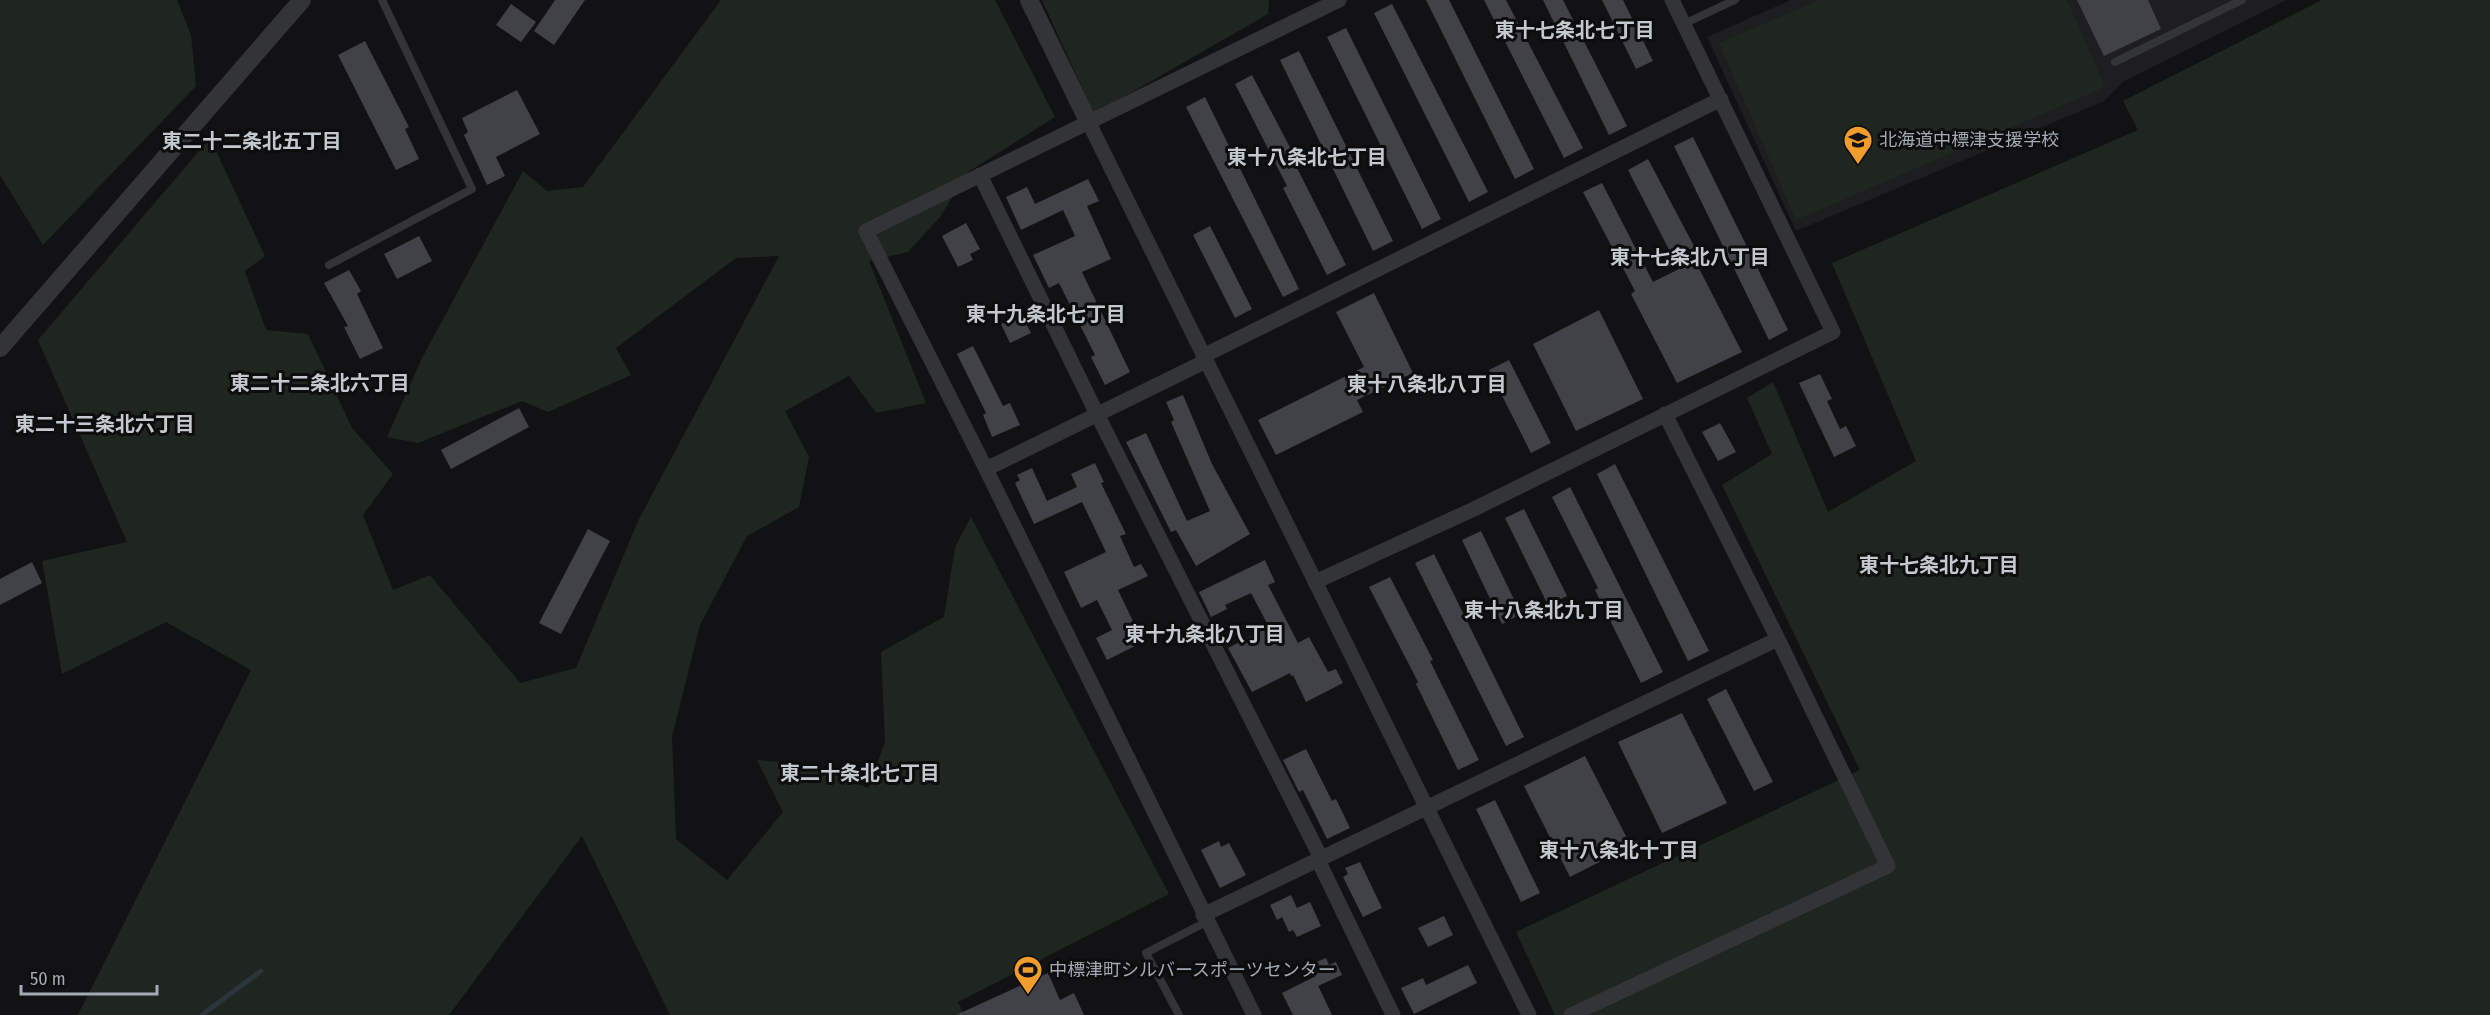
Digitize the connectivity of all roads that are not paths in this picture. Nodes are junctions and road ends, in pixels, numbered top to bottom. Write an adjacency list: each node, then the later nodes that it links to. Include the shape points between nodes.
1 (302, 0): 14 (street)
2 (382, 0): 13 (lane, via 472,189)
3 (1029, 0): 11 (street)
4 (1339, 0): 11 (street)
5 (1672, 0): 10 (street)
6 (1735, 0): 8 (lane)
7 (2242, 0): 9 (lane)
8 (1690, 21)
9 (2115, 62)
10 (1721, 99): 15 (street); 17 (street, via 1833,332)
11 (1089, 123): 12 (street); 15 (street)
12 (980, 175): 16 (street); 18 (street, via 866,231)
13 (328, 265)
14 (0, 348)
15 (1205, 359): 16 (street); 19 (street)
16 (1097, 414): 18 (street); 22 (street)
17 (1665, 414): 19 (street, via 1474,510); 20 (street)
18 (986, 469): 23 (street)
19 (1315, 582): 21 (street)
20 (1778, 639): 21 (street); 28 (street, via 1888,866)
21 (1427, 807): 22 (street); 27 (street)
22 (1319, 859): 23 (street); 26 (street)
23 (1205, 918): 24 (lane, via 1146,952); 25 (street)
24 (1179, 1015)
25 (1254, 1015)
26 (1393, 1015)
27 (1528, 1015)
28 (1571, 1015)

